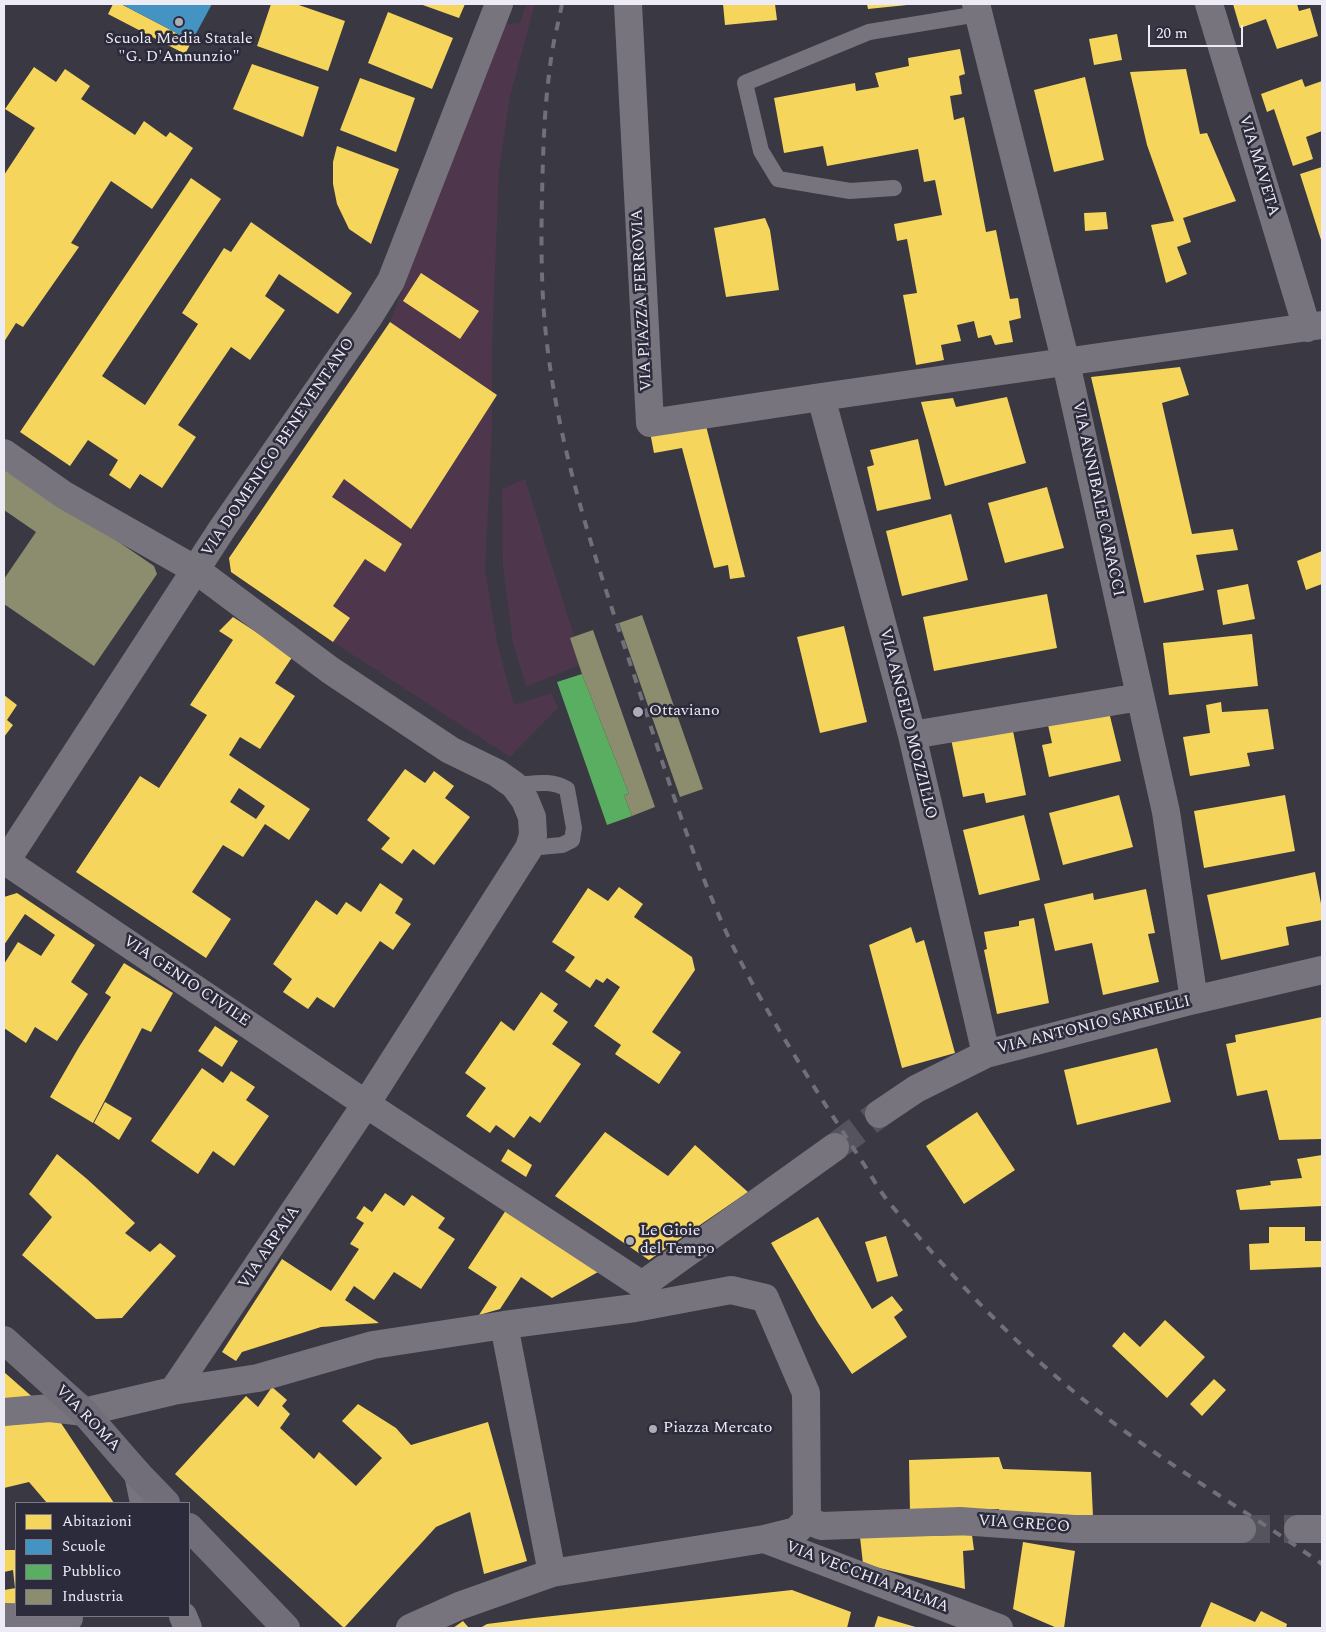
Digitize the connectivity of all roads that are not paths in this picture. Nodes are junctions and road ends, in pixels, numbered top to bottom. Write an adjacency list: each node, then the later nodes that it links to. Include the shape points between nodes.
1 (499, 4): 10 (street, VIA DOMENICO BENEVENTANO, via 391,281)
2 (628, 4): 8 (street, VIA PIAZZA FERROVIA, via 650,423)
3 (1209, 4): 6 (street, VIA MAVETA)
4 (977, 9): 5 (lane, via 869,32 745,83 761,151 778,179 850,191); 7 (street, VIA ANNIBALE CARACCI)
5 (894, 188)
6 (1314, 326): 7 (street, VIA MAVETA)
7 (1066, 363): 8 (street, VIA MAVETA); 11 (street, VIA ANNIBALE CARACCI)
8 (821, 397): 12 (street, VIA ANGELO MOZZILLO)
9 (4, 453): 10 (street, via 64,495)
10 (196, 570): 13 (street, via 330,670 450,750); 15 (street, VIA DOMENICO BENEVENTANO)
11 (1140, 697): 12 (street); 17 (street, VIA ANNIBALE CARACCI, via 1166,812)
12 (912, 735): 18 (street, VIA ANGELO MOZZILLO)
13 (514, 785): 14 (street, via 532,817 533,835); 14 (lane, via 552,783 567,789 574,828 572,840 562,845)
14 (529, 848): 19 (street, VIA ARPAIA)
15 (4, 862): 19 (street, VIA GENIO CIVILE)
16 (1322, 970): 17 (street, VIA ANTONIO SARNELLI)
17 (1194, 1000): 18 (street, VIA ANTONIO SARNELLI)
18 (986, 1054): 20 (street, VIA ANTONIO SARNELLI, via 916,1089)
19 (366, 1104): 22 (street, VIA GENIO CIVILE); 25 (street, VIA ARPAIA)
20 (879, 1114)
21 (835, 1146): 22 (street)
22 (639, 1296): 23 (street); 31 (street, via 731,1290 765,1298 806,1393)
23 (504, 1325): 25 (street, via 373,1345 258,1378); 35 (street)
24 (4, 1340): 27 (main road, VIA ROMA)
25 (173, 1391): 27 (street)
26 (4, 1412): 27 (street, via 50,1408)
27 (84, 1412): 28 (main road, VIA ROMA)
28 (138, 1474): 29 (street); 30 (main road, VIA ROMA)
29 (144, 1502)
30 (165, 1502)
31 (807, 1520): 33 (street, VIA GRECO, via 821,1526 960,1521 1074,1529); 34 (street, via 796,1531)
32 (190, 1528): 38 (main road)
33 (1242, 1529)
34 (764, 1539): 35 (street); 40 (street, VIA VECCHIA PALMA)
35 (552, 1573): 39 (street, via 459,1606)
36 (4, 1617): 37 (street)
37 (69, 1618)
38 (286, 1628)
39 (410, 1628)
40 (999, 1628)

